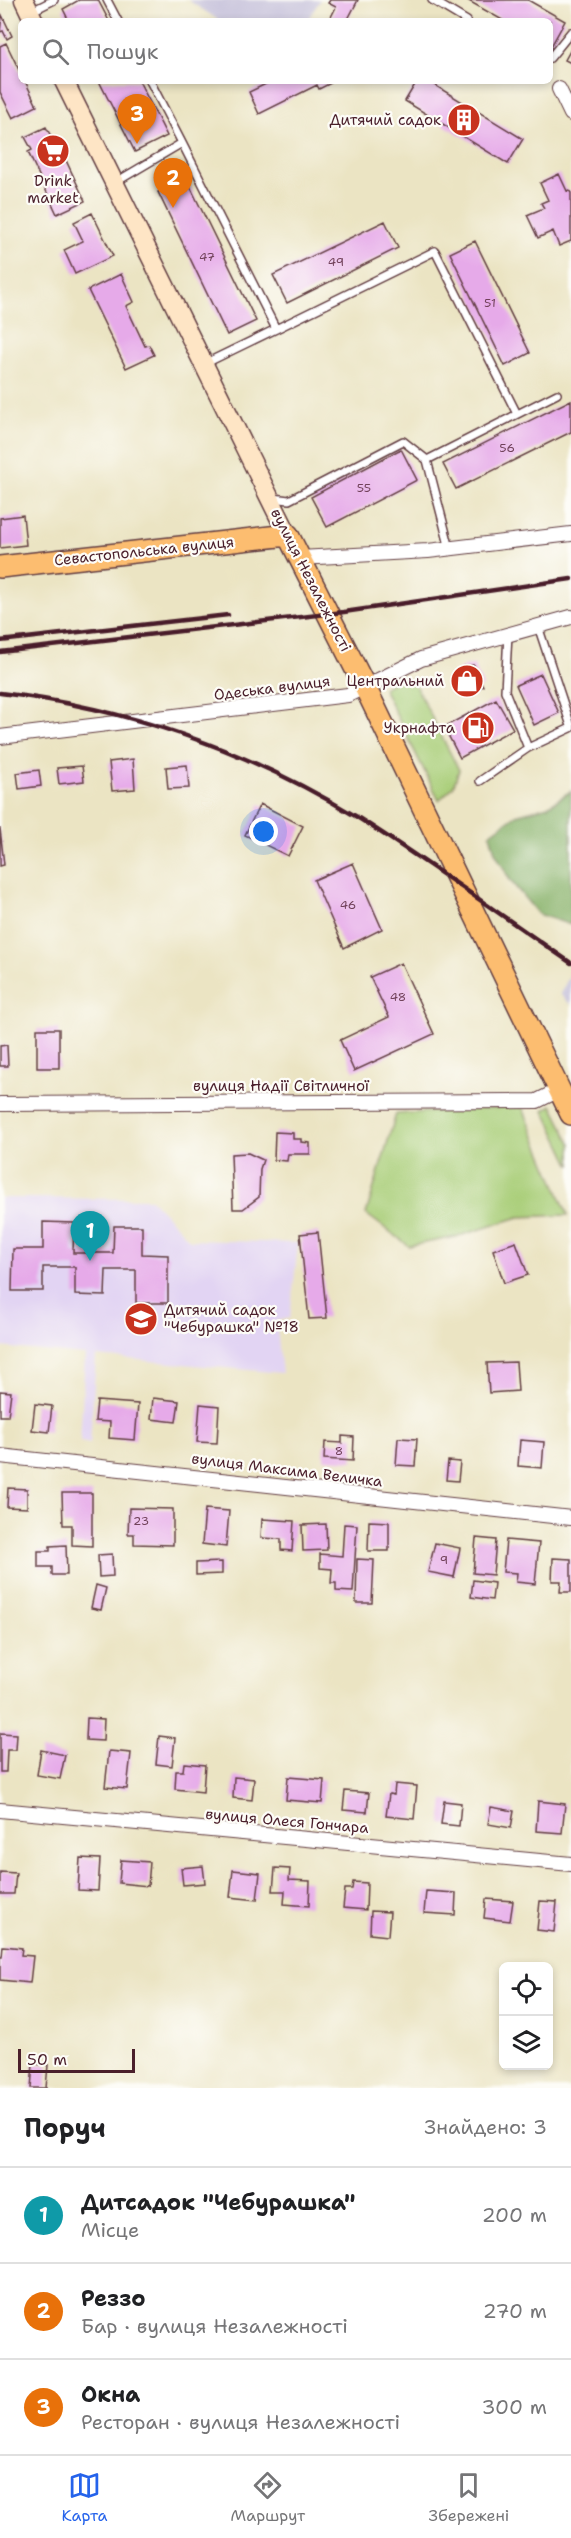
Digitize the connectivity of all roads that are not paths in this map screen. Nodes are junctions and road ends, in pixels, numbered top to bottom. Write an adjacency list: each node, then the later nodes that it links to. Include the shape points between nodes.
1 (54, 0): 4 (lane)
2 (107, 0): 5 (lane)
3 (432, 0): 6 (lane)
4 (29, 11)
5 (116, 18)
6 (462, 18)
7 (571, 32): 8 (lane)
8 (553, 54)
9 (65, 84): 14 (main road, вулиця Незалежності)
10 (152, 84): 13 (lane)
11 (559, 89): 12 (street)
12 (571, 114)
13 (182, 143): 14 (lane); 15 (lane)
14 (114, 183): 16 (main road, вулиця Незалежності)
15 (276, 328): 16 (lane); 18 (lane, via 435,251)
16 (204, 364): 20 (main road, вулиця Незалежності)
17 (557, 394): 18 (lane)
18 (517, 414): 19 (lane)
19 (427, 460): 20 (lane, via 403,441 290,500); 23 (lane)
20 (270, 498): 22 (main road, вулиця Незалежності)
21 (571, 534): 23 (street)
22 (288, 535): 24 (main road, вулиця Незалежності); 25 (main road, Севастопольська вулиця)
23 (450, 549): 24 (street)
24 (300, 558): 29 (main road, вулиця Незалежності)
25 (0, 567)
26 (571, 617): 27 (street, Одеська вулиця)
27 (538, 626): 28 (street, Одеська вулиця); 30 (lane)
28 (508, 634): 29 (street, Одеська вулиця, via 422,658); 32 (lane, via 505,691)
29 (365, 687): 31 (street, Одеська вулиця, via 348,695); 34 (main road, вулиця Незалежності)
30 (571, 727): 32 (lane)
31 (0, 737)
32 (528, 748): 33 (lane)
33 (480, 781)
34 (560, 1090): 35 (street, вулиця Надії Світличної, via 537,1101); 36 (main road, вулиця Незалежності)
35 (0, 1104)
36 (571, 1114)
37 (0, 1456): 38 (street, вулиця Максима Величка)
38 (571, 1518)
39 (0, 1810): 40 (street, вулиця Олеся Гончара)
40 (571, 1864)

